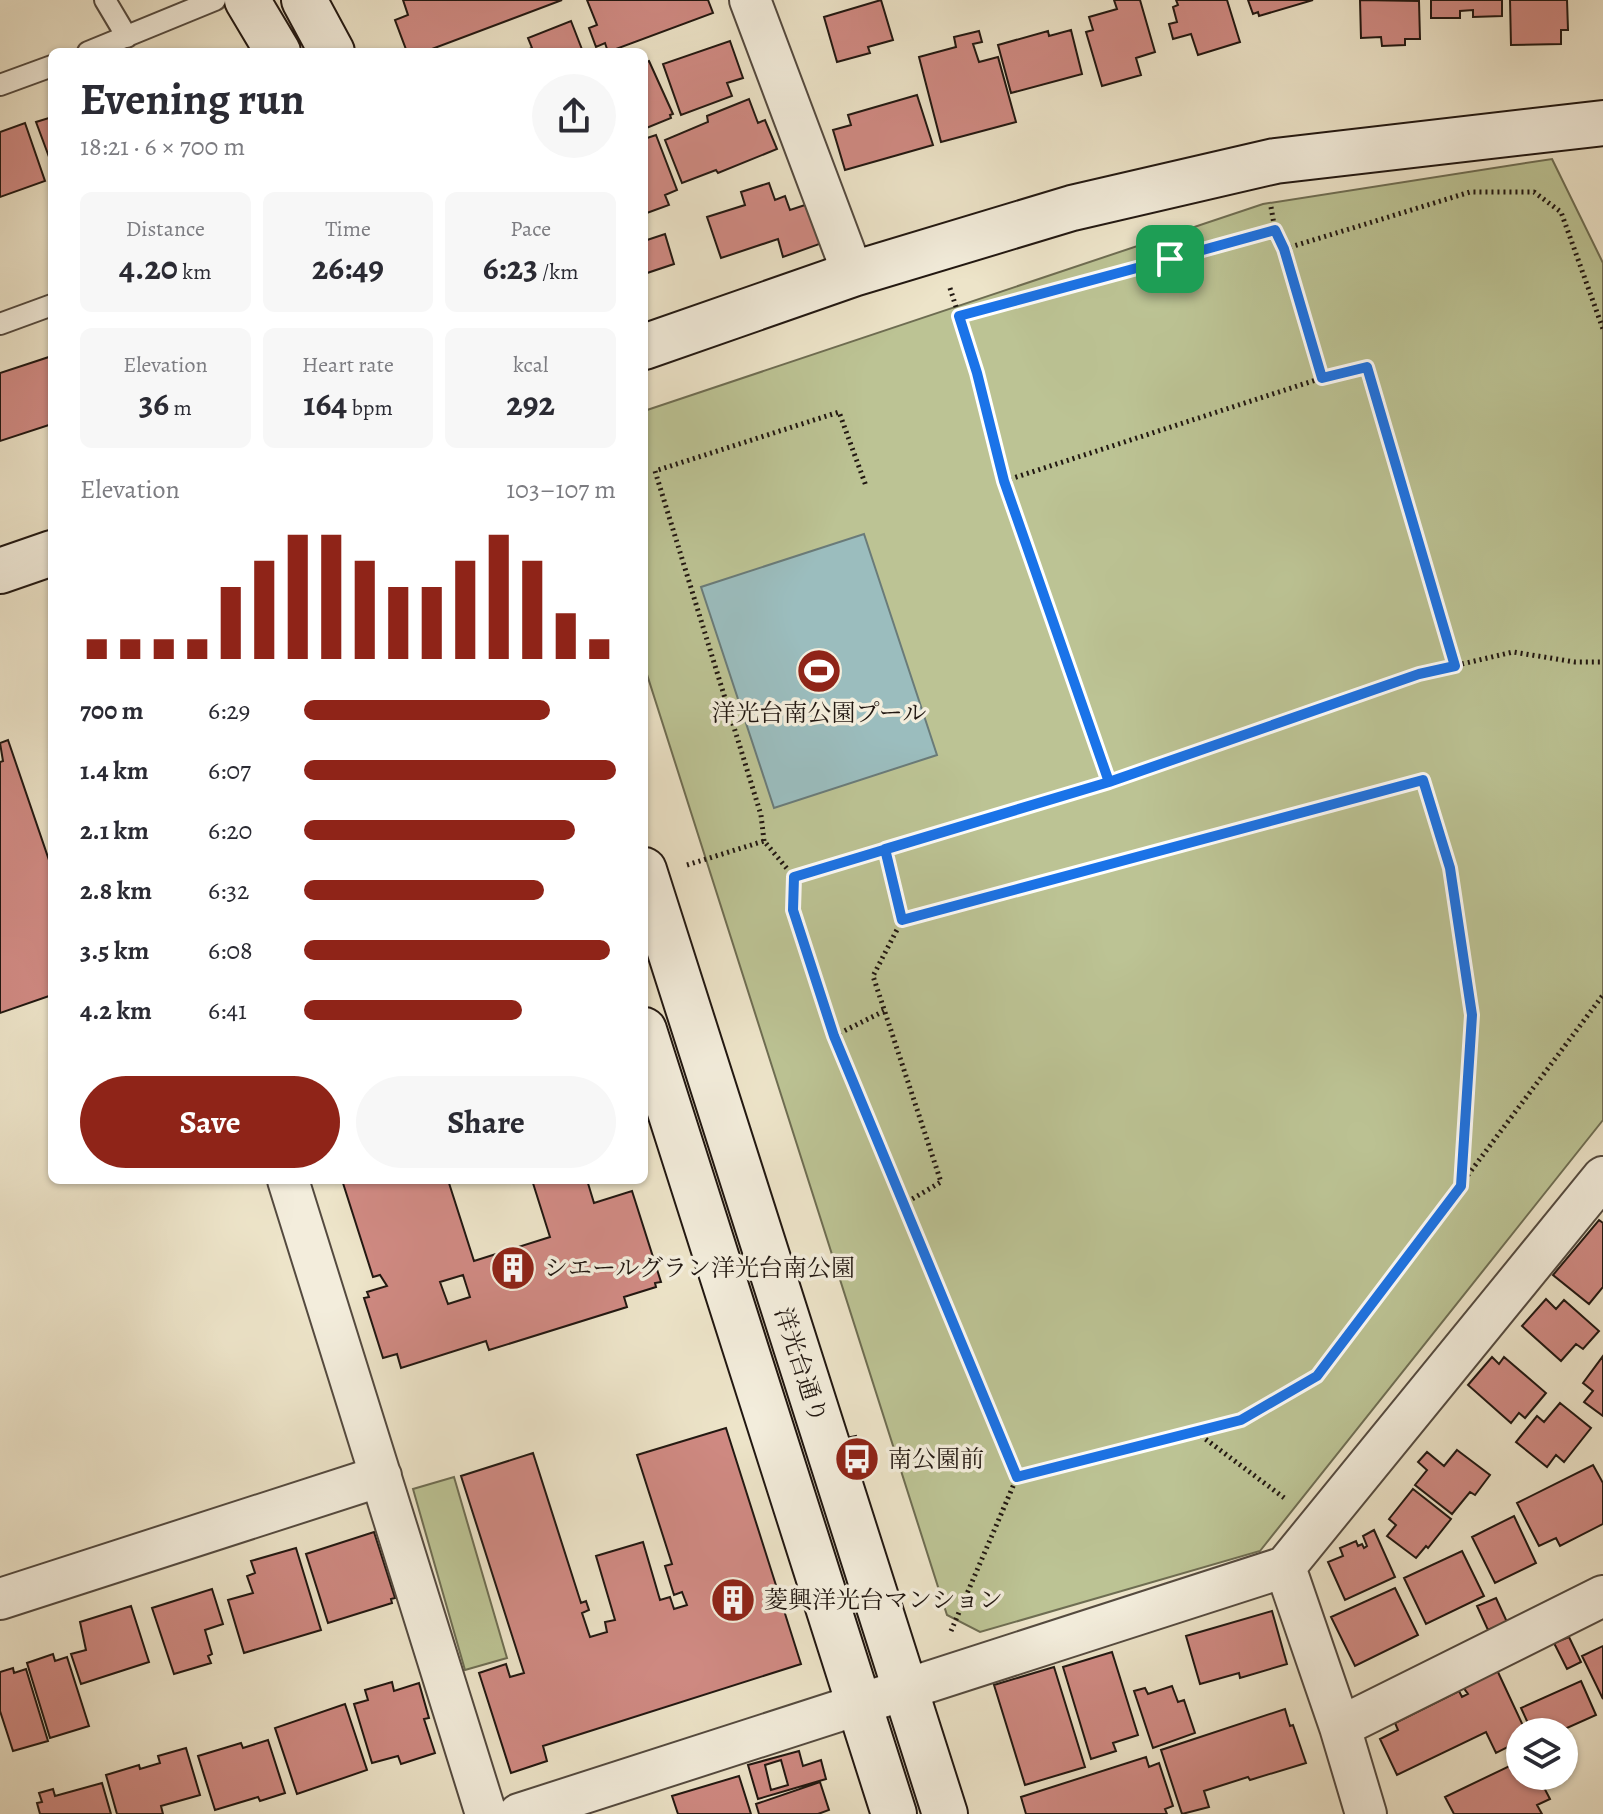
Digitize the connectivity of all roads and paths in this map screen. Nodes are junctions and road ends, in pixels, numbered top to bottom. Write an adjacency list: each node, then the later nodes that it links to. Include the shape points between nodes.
1 (105, 0): 6 (lane)
2 (215, 0): 6 (lane)
3 (247, 0): 8 (street)
4 (304, 0): 9 (street)
5 (750, 0): 16 (street)
6 (127, 37): 7 (lane)
7 (98, 48)
8 (276, 48)
9 (330, 48)
10 (48, 67): 11 (lane)
11 (0, 85)
12 (1603, 123): 16 (street, via 1275,161 1072,208)
13 (1270, 205): 14 (path)
14 (1275, 230): 15 (path); 19 (path)
15 (1284, 249): 21 (path, via 1470,192 1534,192 1561,212); 23 (path)
16 (853, 274): 22 (street)
17 (950, 287): 19 (path)
18 (48, 306): 20 (lane)
19 (959, 316): 24 (path)
20 (0, 324)
21 (1603, 329)
22 (648, 346)
23 (1322, 378): 24 (path); 29 (path, via 1367,367)
24 (1004, 481): 30 (path)
25 (866, 486): 31 (path, via 839,412 655,471 761,815)
26 (48, 554): 27 (street)
27 (0, 571)
28 (1603, 662): 29 (path, via 1513,652)
29 (1455, 666): 30 (path)
30 (1109, 782): 32 (path)
31 (764, 841): 33 (path); 34 (path)
32 (885, 849): 34 (path); 35 (path)
33 (663, 868): 52 (street, 洋光台通り)
34 (794, 877): 38 (path, via 793,910)
35 (902, 920): 37 (path, via 873,976); 42 (path, via 1423,780 1450,868 1472,1015)
36 (1603, 995): 42 (path)
37 (884, 1011): 38 (path); 43 (path, via 941,1182)
38 (834, 1036): 43 (path)
39 (648, 1043): 53 (street, 洋光台通り)
40 (1603, 1177): 48 (street)
41 (289, 1184): 46 (street)
42 (1461, 1186): 44 (path, via 1317,1376 1241,1420)
43 (902, 1205): 47 (path)
44 (1195, 1431): 45 (path); 47 (path)
45 (1253, 1474)
46 (381, 1476): 50 (street); 55 (street)
47 (1017, 1477): 51 (path)
48 (1285, 1567): 52 (street); 54 (street)
49 (1603, 1596): 54 (street)
50 (0, 1599)
51 (947, 1642)
52 (903, 1689): 53 (street); 58 (street, 洋光台通り)
53 (859, 1704): 56 (street); 57 (street, 洋光台通り)
54 (1340, 1727): 59 (street)
55 (486, 1814)
56 (519, 1814)
57 (894, 1814)
58 (945, 1814)
59 (1366, 1814)

